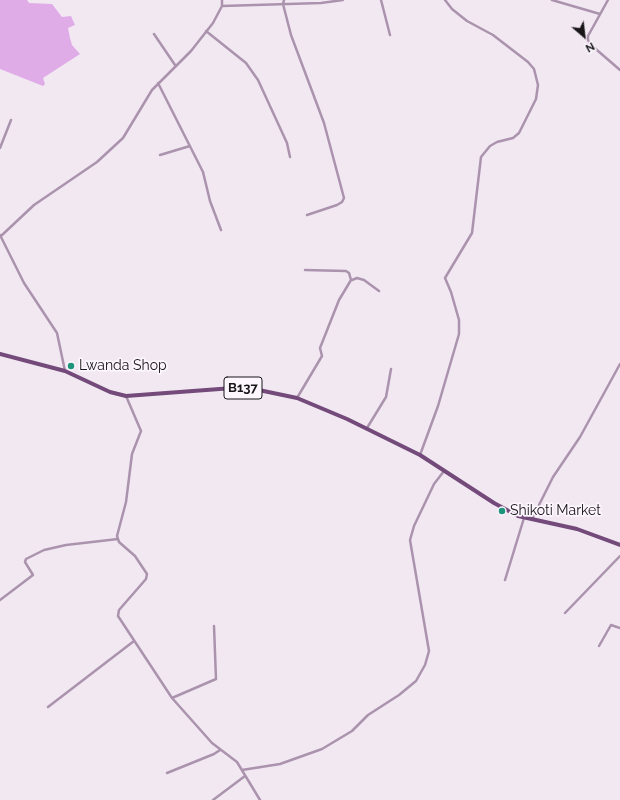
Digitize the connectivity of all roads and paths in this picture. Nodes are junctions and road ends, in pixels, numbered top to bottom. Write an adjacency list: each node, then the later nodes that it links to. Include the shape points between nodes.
1 (222, 0): 9 (street)
2 (284, 0): 8 (street)
3 (343, 0): 8 (street)
4 (381, 0): 13 (street)
5 (445, 0): 35 (street, via 457,13 493,35 528,62 534,69 538,86 536,99 519,133 513,138 490,146 481,157 472,233 445,278 458,320 459,334 438,406)
6 (552, 0): 10 (street)
7 (608, 0): 10 (street)
8 (283, 4): 9 (street); 22 (street, via 301,66 324,123 344,198 337,205)
9 (222, 6): 11 (street)
10 (600, 14): 15 (street, via 588,40)
11 (206, 31): 14 (street); 21 (street, via 246,63 258,80 287,143)
12 (154, 34): 14 (street)
13 (390, 35)
14 (175, 65): 16 (street)
15 (620, 70)
16 (158, 83): 18 (street); 24 (street, via 123,138 97,162 34,205)
17 (11, 120): 19 (street)
18 (190, 146): 20 (street); 23 (street, via 204,172 210,201)
19 (0, 148)
20 (160, 155)
21 (290, 157)
22 (307, 215)
23 (221, 230)
24 (0, 235): 31 (street, via 24,283 57,333)
25 (305, 270): 26 (street, via 346,271)
26 (351, 280): 27 (street, via 364,280); 33 (street, via 339,300 321,346 322,356)
27 (379, 291)
28 (0, 354): 31 (main road, B137)
29 (620, 364): 38 (street, via 577,442 553,477)
30 (391, 370): 34 (street, via 386,397)
31 (65, 371): 32 (main road, B137, via 110,392)
32 (126, 396): 33 (main road, B137, via 233,388 254,389); 39 (street, via 141,431 132,454)
33 (297, 398): 34 (main road, B137)
34 (367, 428): 35 (main road, B137)
35 (420, 455): 36 (main road, B137)
36 (444, 470): 37 (main road, B137, via 494,504); 52 (street, via 434,484 410,540 428,651 425,665 416,681 368,715 352,731 322,749 280,764)
37 (524, 518): 38 (main road, B137); 42 (street)
38 (532, 519): 40 (main road, B137)
39 (118, 539): 43 (street, via 66,545 44,550 26,559 25,562 33,575); 47 (street, via 140,562 147,574 146,579 118,613)
40 (620, 545)
41 (620, 556): 44 (street)
42 (505, 580)
43 (0, 600)
44 (565, 613)
45 (214, 626): 49 (street, via 216,679)
46 (620, 628): 48 (street, via 610,625)
47 (134, 641): 49 (street); 50 (street)
48 (599, 646)
49 (172, 698): 51 (street)
50 (48, 707)
51 (220, 750): 52 (street, via 232,758); 53 (street)
52 (242, 770): 54 (street)
53 (167, 773)
54 (246, 776): 55 (street); 56 (street)
55 (213, 800)
56 (260, 800)

